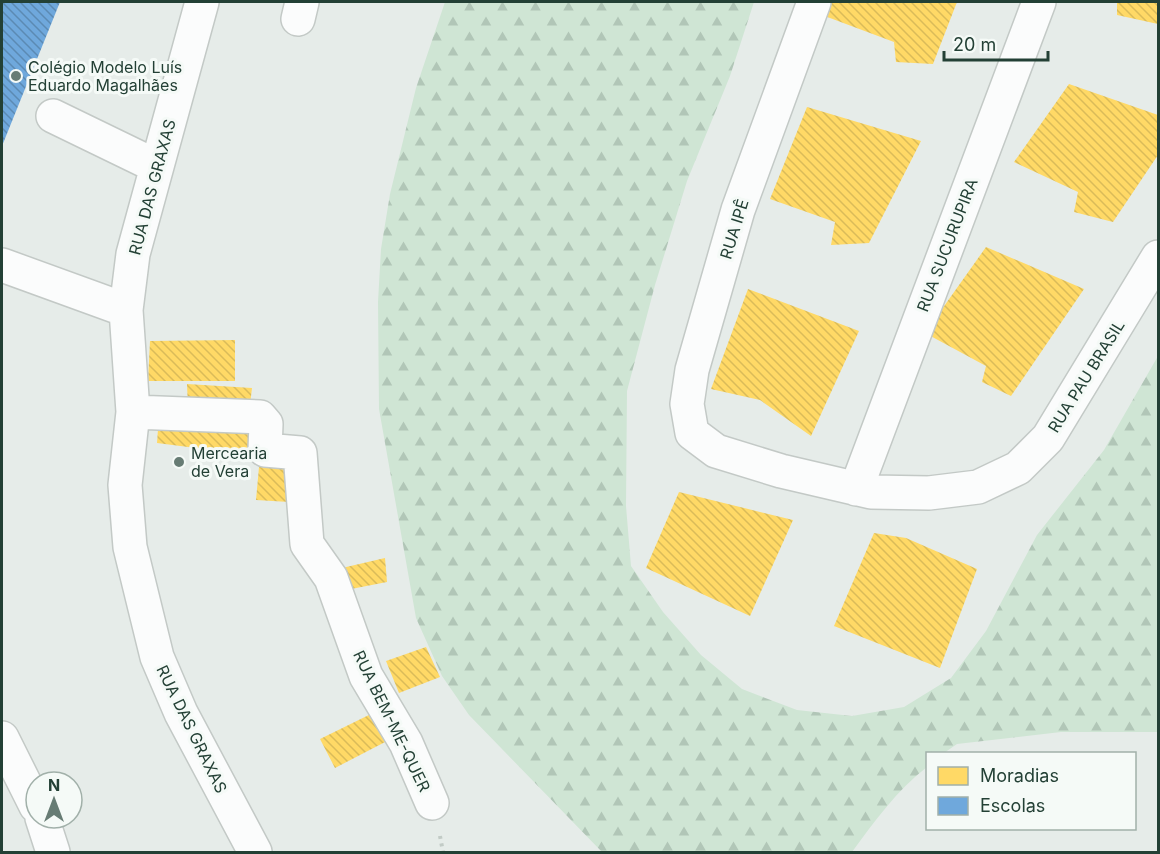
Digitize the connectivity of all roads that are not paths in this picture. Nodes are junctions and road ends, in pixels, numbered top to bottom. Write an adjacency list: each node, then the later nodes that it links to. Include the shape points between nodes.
1 (202, 2): 5 (street, RUA DAS GRAXAS)
2 (814, 2): 10 (street, RUA IPÊ, via 738,210 692,370 687,404 692,433)
3 (1039, 2): 11 (street, RUA SUCURUPIRA)
4 (53, 116): 5 (street)
5 (156, 166): 8 (street, RUA DAS GRAXAS, via 137,234)
6 (1158, 257): 11 (street, RUA PAU BRASIL, via 1048,438 1018,468 978,487 929,493)
7 (2, 265): 8 (street)
8 (126, 310): 9 (street, RUA DAS GRAXAS)
9 (133, 412): 14 (street, RUA BEM-ME-QUER, via 260,417 266,424 265,450 302,456 307,544 331,579 366,676 406,743); 17 (street, RUA DAS GRAXAS, via 125,485 130,547 157,657 181,713)
10 (716, 451): 11 (street, RUA PAU BRASIL)
11 (856, 489)
12 (2, 738): 13 (street)
13 (24, 782)
14 (432, 803)
15 (46, 830): 16 (street)
16 (53, 852)
17 (255, 852)

